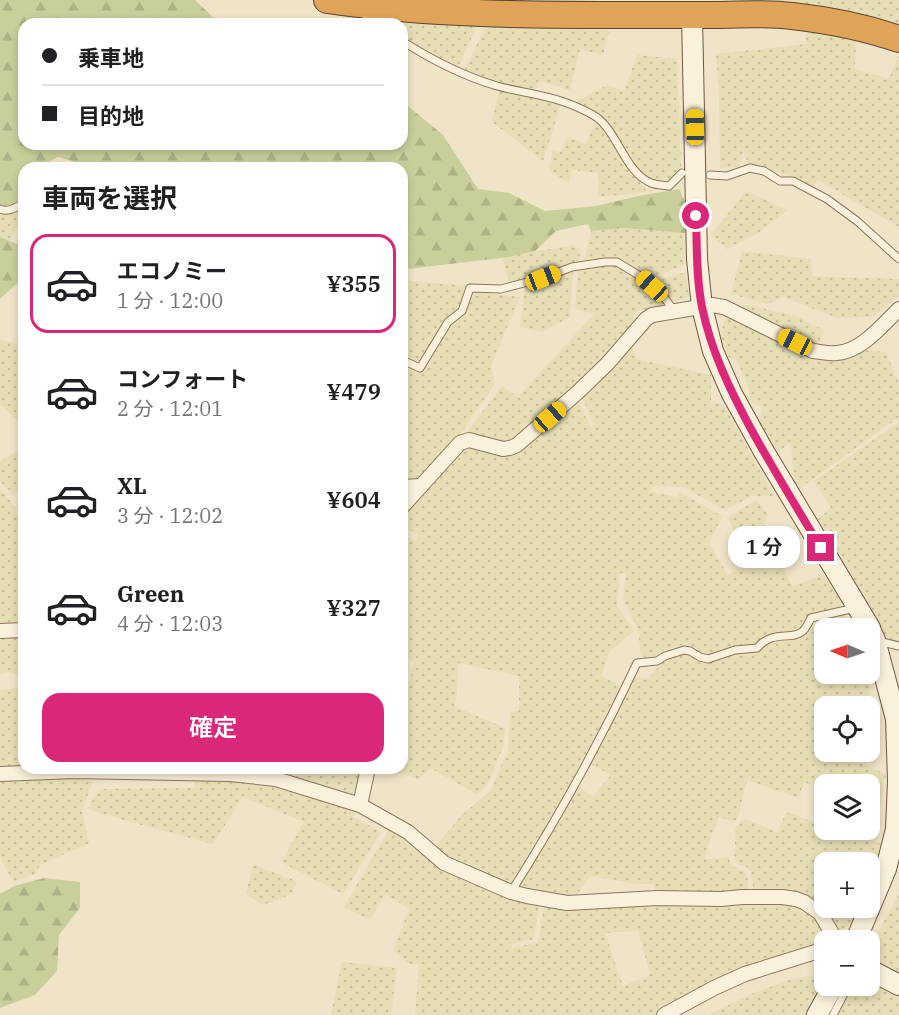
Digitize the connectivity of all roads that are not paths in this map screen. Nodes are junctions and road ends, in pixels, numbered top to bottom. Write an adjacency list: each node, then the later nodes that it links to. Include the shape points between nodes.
1 (327, 0): 2 (highway)
2 (362, 8): 3 (highway)
3 (692, 15): 4 (highway, via 790,16 836,22); 11 (street, via 697,259)
4 (899, 39)
5 (408, 45): 6 (lane, via 449,69 496,86 563,101 595,116 605,124 640,175 652,183 669,186)
6 (682, 173)
7 (710, 175): 10 (lane, via 727,176 750,168 793,181 857,221)
8 (18, 206): 9 (lane)
9 (0, 209)
10 (899, 259)
11 (702, 307): 12 (street, via 724,307 813,351 826,353 850,350); 13 (street); 18 (street, via 713,351 732,394)
12 (899, 309)
13 (674, 311): 14 (lane, via 640,276 617,262 572,267 501,289 470,288 462,311 448,322 420,368); 15 (street, via 646,319 608,363 517,445 503,449 469,440 460,443)
14 (408, 363)
15 (421, 486): 16 (street); 17 (street)
16 (408, 487)
17 (408, 500)
18 (856, 608): 19 (street); 31 (lane, via 811,618 804,631 768,638 757,648 708,659 684,650 657,661 637,663 584,768)
19 (863, 618)
20 (18, 630): 21 (street)
21 (0, 631)
22 (880, 636): 23 (lane)
23 (899, 646)
24 (880, 661): 30 (street, via 896,719)
25 (18, 773): 26 (street)
26 (0, 774)
27 (230, 774): 29 (street, via 276,779)
28 (367, 774): 29 (street)
29 (360, 805): 31 (street, via 408,832 444,863)
30 (895, 845): 33 (street)
31 (511, 892): 32 (street, via 567,903 657,898 795,899 820,913)
32 (830, 930)
33 (860, 930)
34 (814, 952): 39 (street, via 745,974)
35 (880, 975): 36 (street)
36 (899, 985)
37 (827, 996): 40 (street)
38 (843, 996): 41 (lane)
39 (664, 1015)
40 (817, 1015)
41 (833, 1015)

